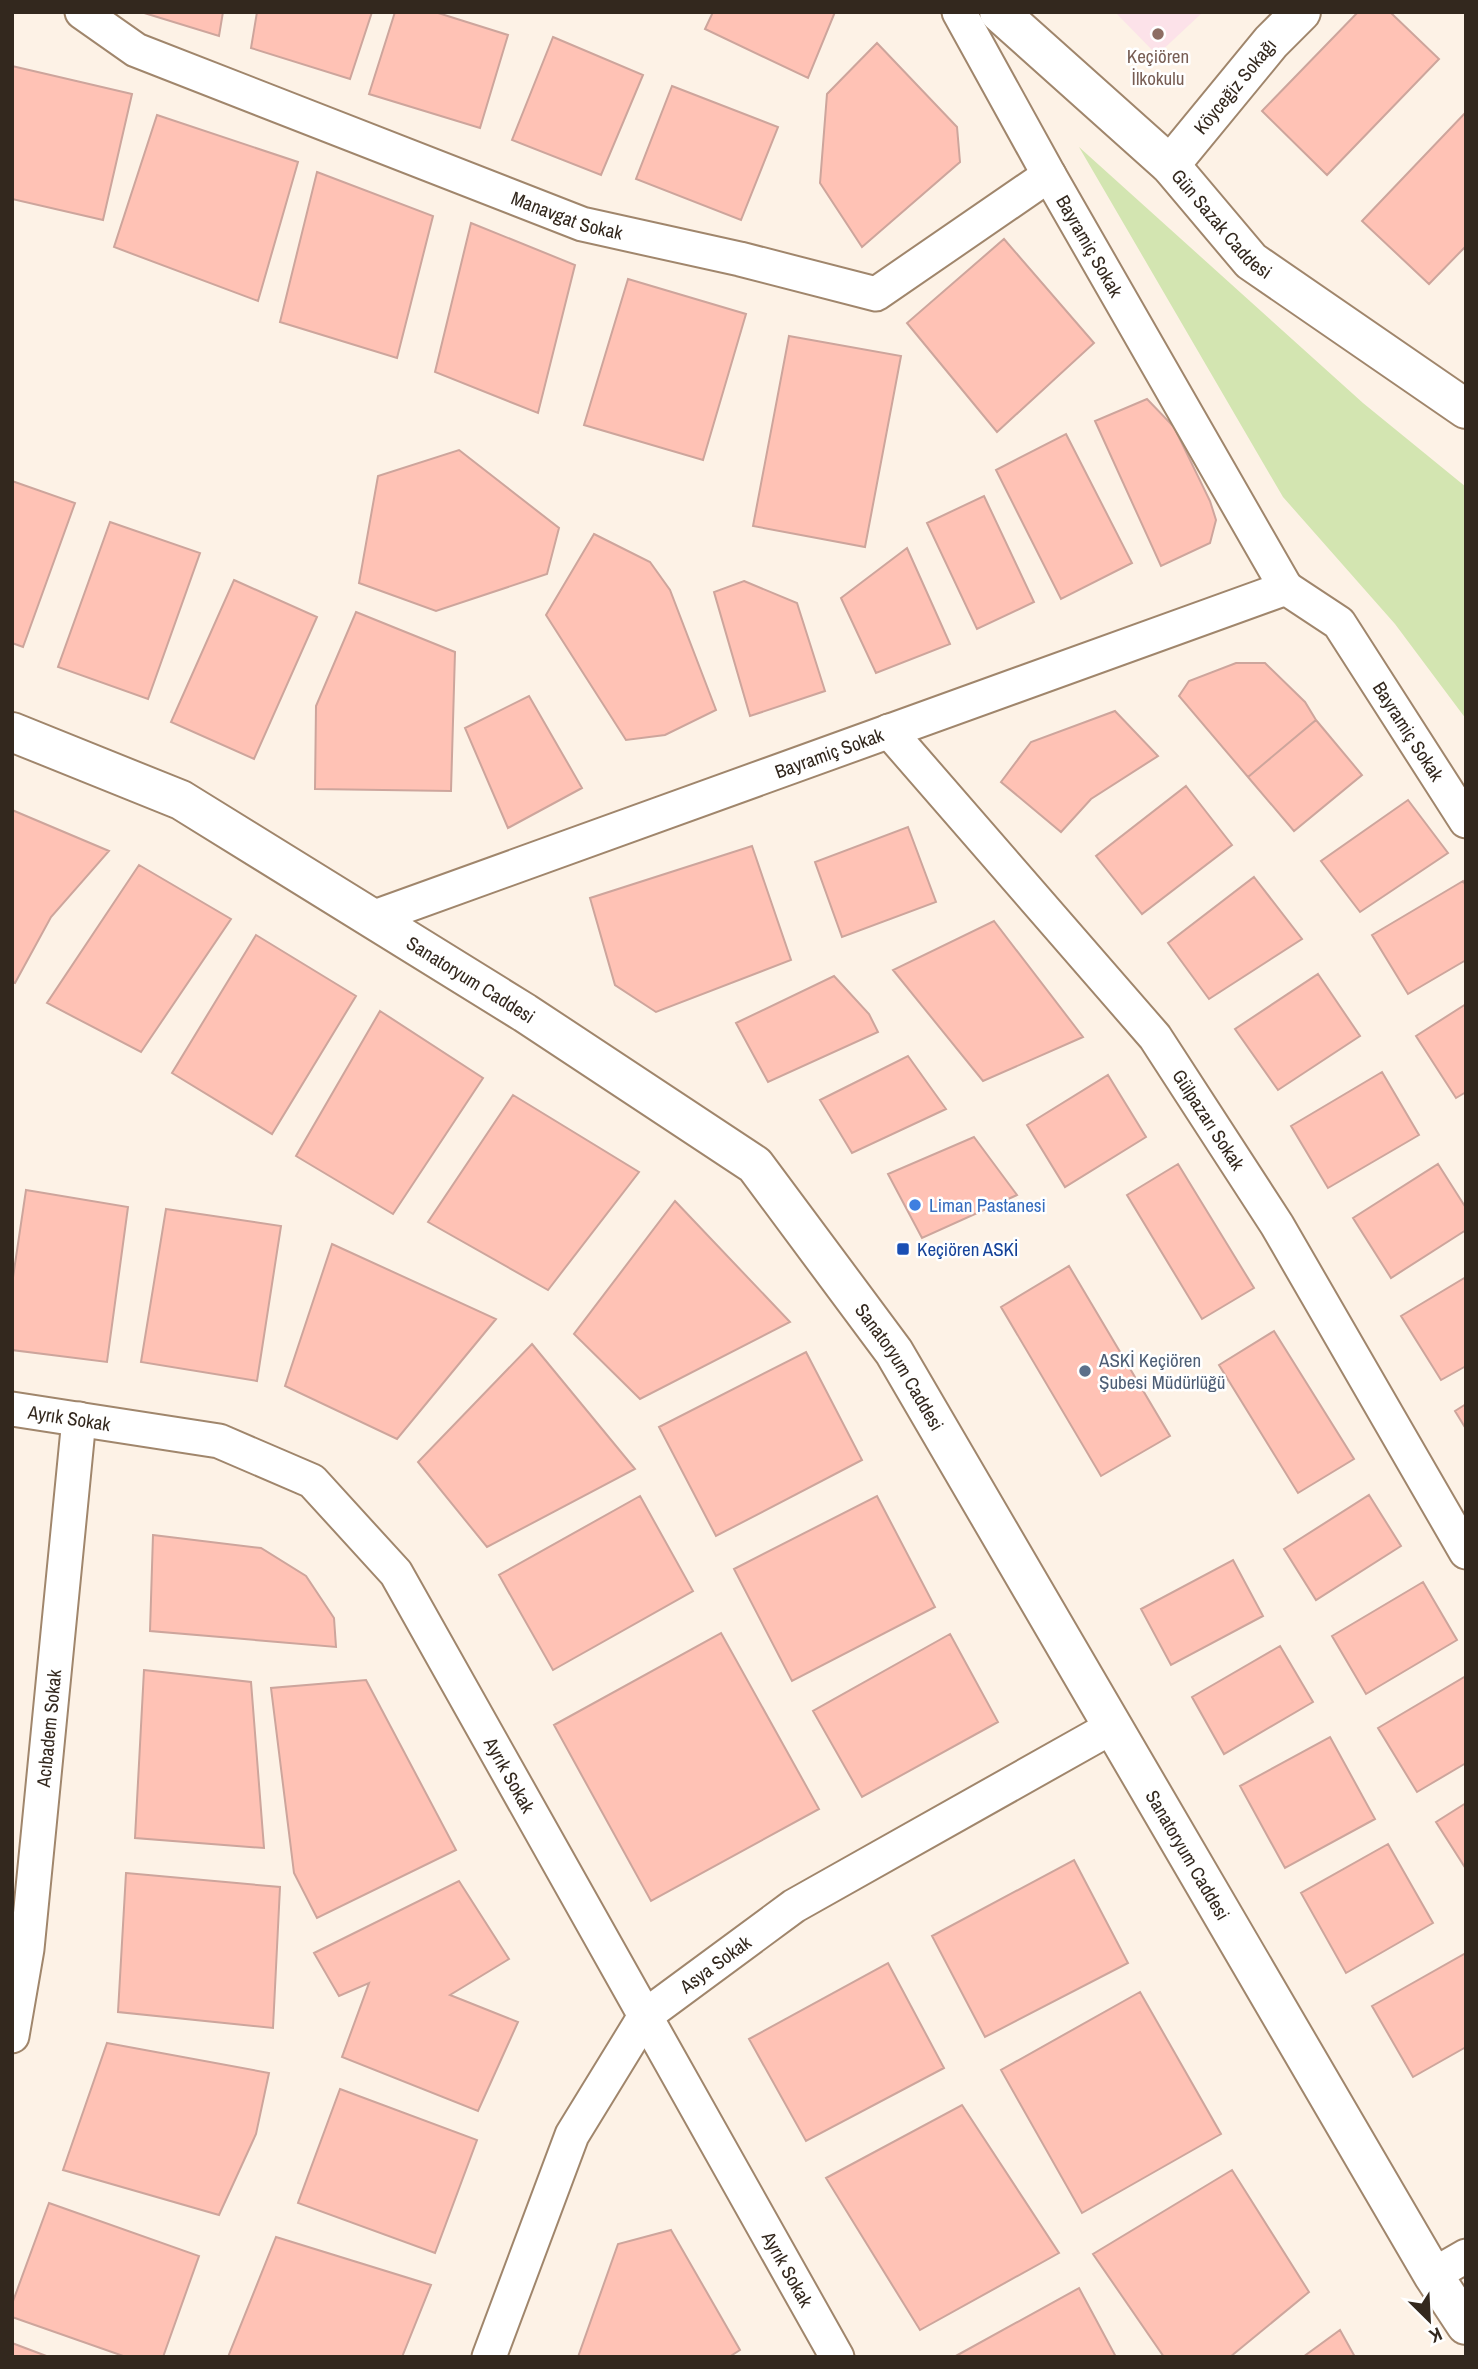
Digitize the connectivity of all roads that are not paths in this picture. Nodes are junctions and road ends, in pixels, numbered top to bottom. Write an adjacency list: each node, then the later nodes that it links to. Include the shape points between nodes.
1 (82, 12): 6 (street, Manavgat Sokak, via 136,50 582,224 740,258 876,294)
2 (959, 12): 6 (street, Bayramiç Sokak)
3 (999, 12): 5 (main road, Gün Sazak Caddesi)
4 (1301, 12): 5 (main road, Köyceğiz Sokağı)
5 (1170, 165): 7 (main road, Gün Sazak Caddesi, via 1251,261)
6 (1049, 175): 8 (street, Bayramiç Sokak)
7 (1466, 409)
8 (1286, 588): 9 (street, Bayramiç Sokak); 11 (street, Bayramiç Sokak, via 1339,623)
9 (889, 731): 12 (street, Bayramiç Sokak); 15 (street, Gülpazarı Sokak, via 1155,1037 1277,1225)
10 (12, 732): 12 (main road, Sanatoryum Caddesi, via 181,800)
11 (1466, 821)
12 (372, 918): 16 (main road, Sanatoryum Caddesi, via 755,1165 894,1352)
13 (12, 1409): 14 (street, Ayrık Sokak)
14 (79, 1419): 17 (street, Ayrık Sokak, via 219,1441 312,1481 396,1573); 18 (street, Acıbadem Sokak, via 27,1949)
15 (1466, 1552)
16 (1112, 1727): 17 (street, Asya Sokak, via 794,1906); 20 (main road, Sanatoryum Caddesi)
17 (645, 2016): 22 (street, Asya Sokak, via 572,2135); 23 (street, Ayrık Sokak)
18 (12, 2036)
19 (1466, 2256): 20 (street)
20 (1433, 2275): 21 (main road, Sanatoryum Caddesi)
21 (1466, 2325)
22 (489, 2357)
23 (837, 2357)

